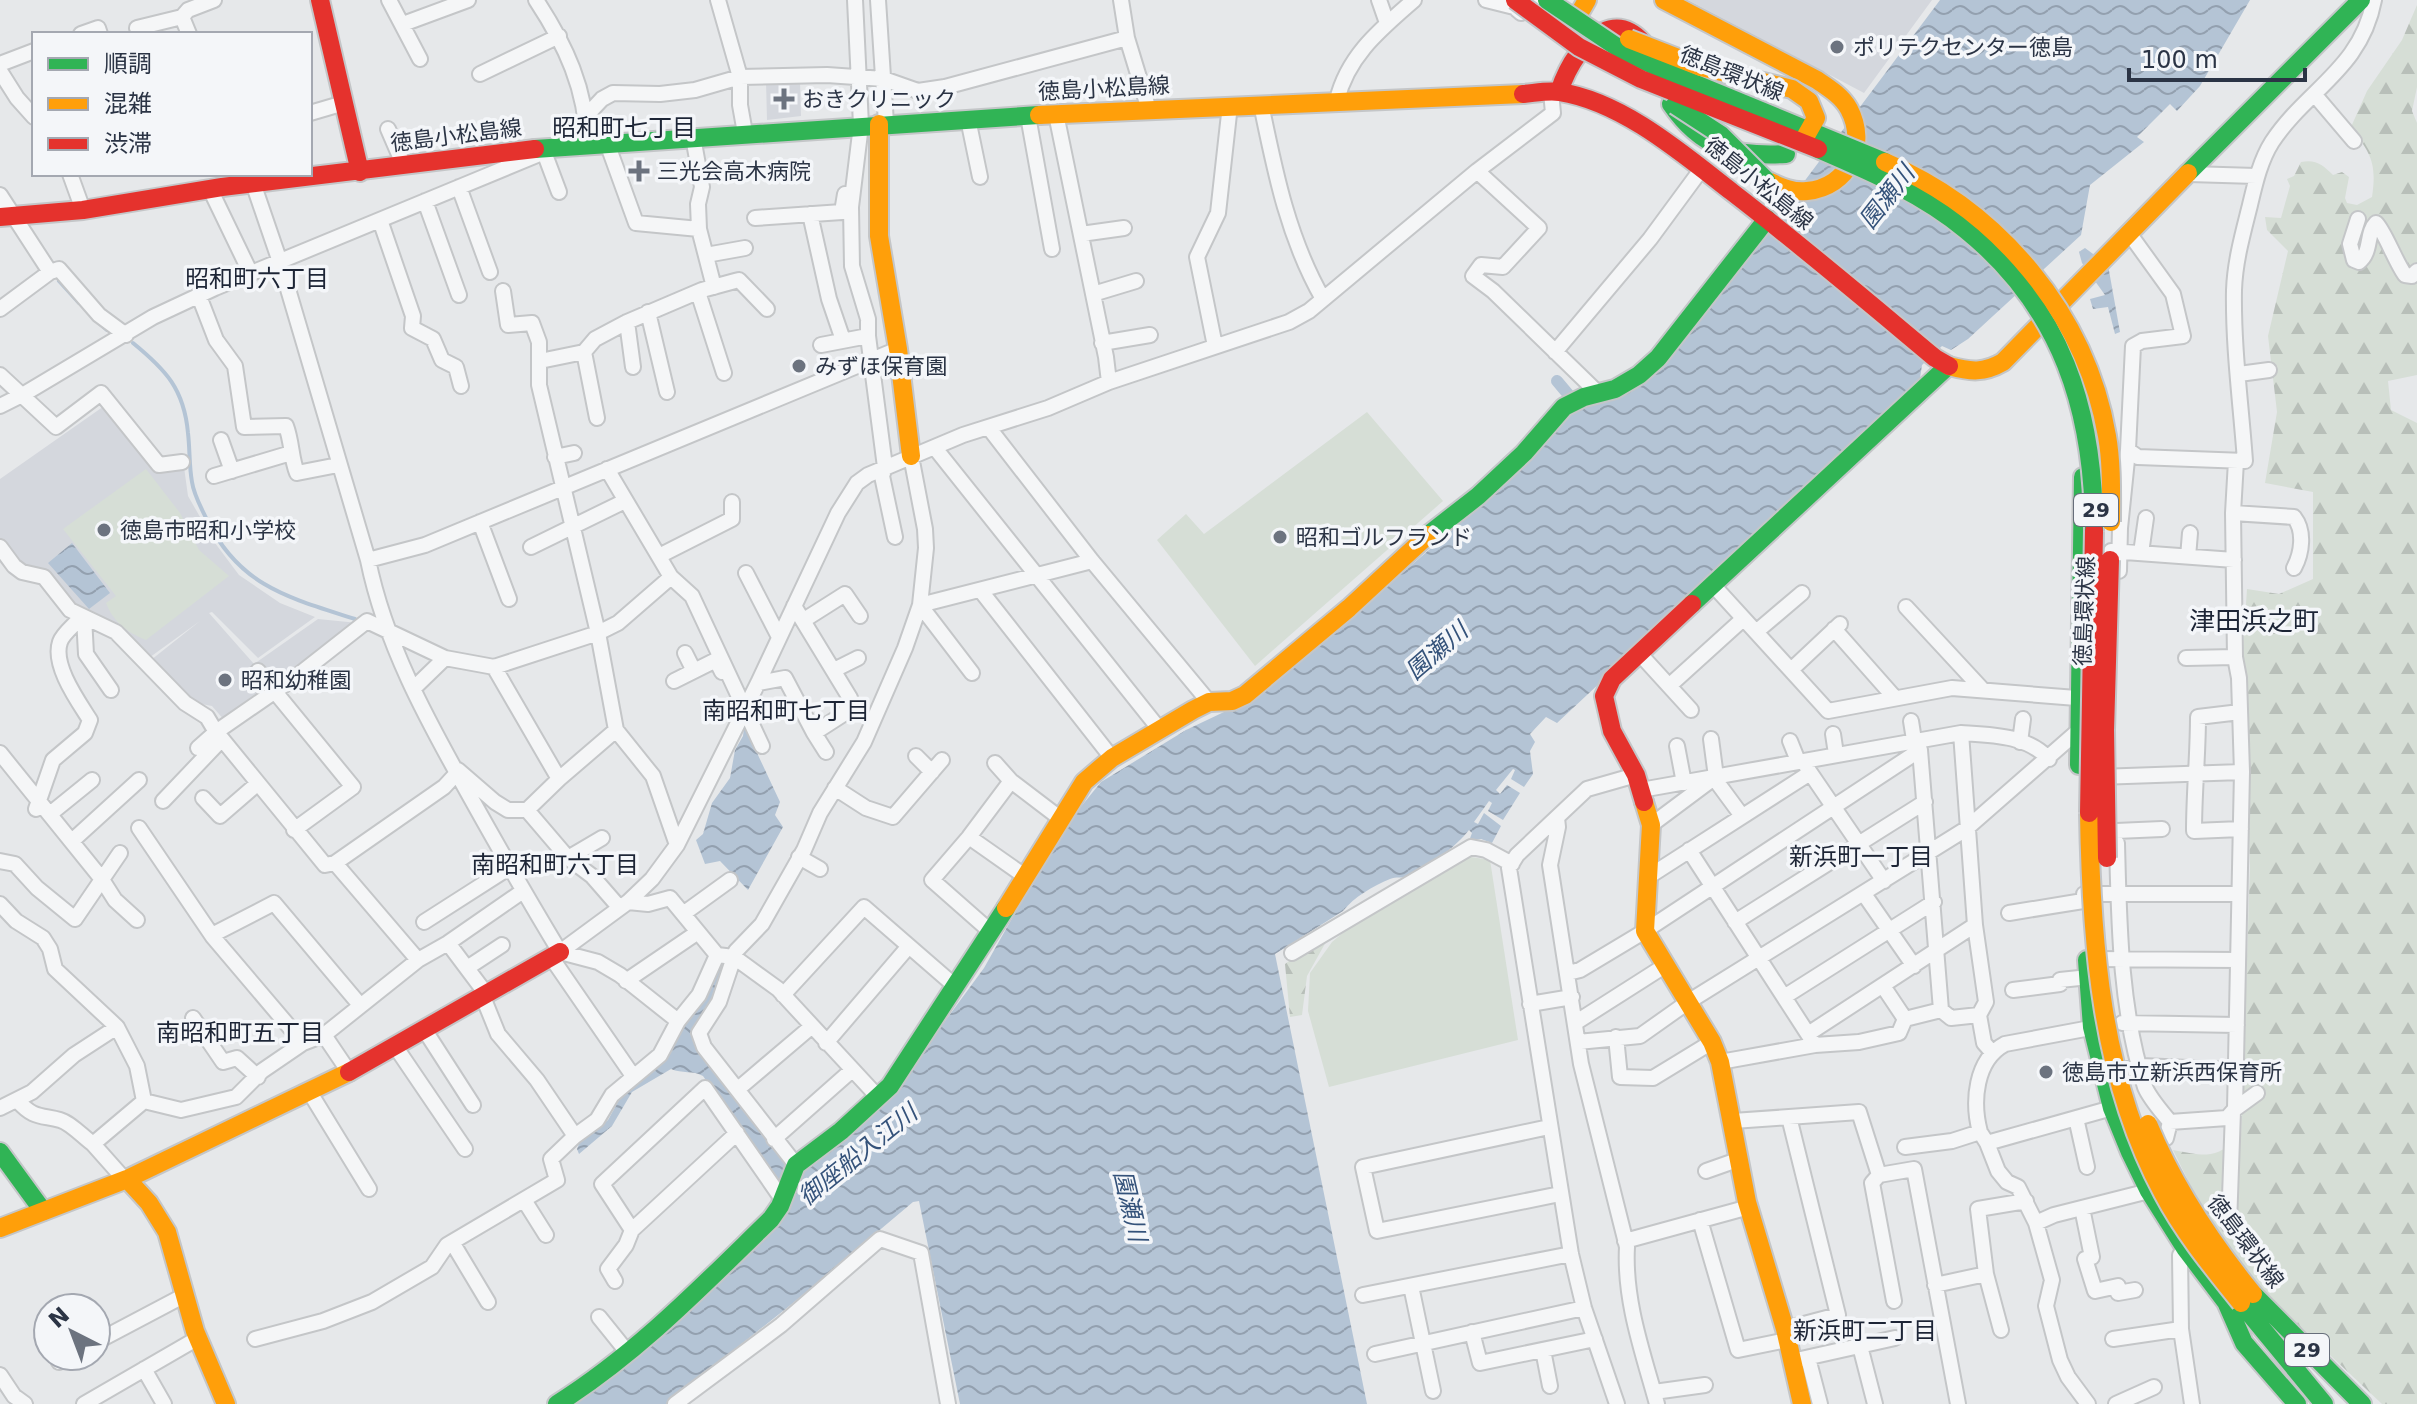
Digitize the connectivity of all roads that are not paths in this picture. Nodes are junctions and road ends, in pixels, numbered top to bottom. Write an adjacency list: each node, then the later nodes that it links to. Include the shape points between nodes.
1 (214, 0): 23 (street)
2 (320, 0): 42 (main road)
3 (389, 0): 25 (street)
4 (468, 0): 25 (street)
5 (536, 0): 28 (street)
6 (718, 0): 36 (street)
7 (855, 0): 37 (street)
8 (878, 0): 38 (street)
9 (1121, 0): 29 (street)
10 (1379, 0): 24 (street)
11 (1414, 0): 24 (street)
12 (1486, 0): 14 (street, via 1521,13)
13 (1515, 0): 31 (main road, 徳島環状線 / 29, bridge)
14 (1536, 0)
15 (1547, 0): 419 (main road, 徳島環状線 / 29, bridge, via 1659,68 1939,188 2008,242 2065,316 2098,401 2109,455 2105,788 2110,937 2120,1021 2140,1100 2170,1172)
16 (1558, 0): 22 (main road, bridge, via 1626,37 1675,58 1788,87 1812,106 1815,124 1786,154 1726,151 1700,138 1666,95 1660,82 1648,38)
17 (1587, 0): 39 (main road, via 1570,27)
18 (2361, 0): 64 (main road)
19 (2374, 0): 40 (street, via 2355,50)
20 (1669, 1): 31 (main road, bridge, via 1835,93 1850,111 1857,132 1853,161 1845,173 1823,189 1786,190 1766,180 1699,118)
21 (1607, 6): 39 (main road, via 1580,34)
22 (1633, 13)
23 (182, 17): 26 (street); 27 (street)
24 (1387, 23): 41 (street, via 1343,77)
25 (403, 24): 32 (street)
26 (137, 28)
27 (188, 32)
28 (559, 36): 35 (street); 49 (street)
29 (1127, 38): 38 (street, via 945,87 918,91); 45 (street)
30 (32, 52): 33 (street)
31 (1587, 52): 419 (main road, 徳島環状線 / 29, bridge, via 1933,205 2005,266 2053,332 2082,407 2095,497 2090,812 2096,943 2107,1033 2128,1113 2158,1184 2196,1245)
32 (420, 59)
33 (0, 64)
34 (0, 71): 48 (street)
35 (480, 74)
36 (740, 77): 37 (street); 49 (street, via 695,90 613,93); 54 (street)
37 (860, 77): 38 (street); 52 (street)
38 (884, 79): 52 (street)
39 (1555, 92): 41 (main road, 徳島小松島線); 61 (main road, 徳島小松島線, via 1632,119); 62 (street, via 1553,113)
40 (2314, 94): 56 (street); 66 (street, via 2290,116)
41 (1337, 100): 43 (main road, 徳島小松島線)
42 (344, 103): 46 (street); 63 (main road)
43 (1261, 104): 44 (main road, 徳島小松島線); 101 (street, via 1295,242)
44 (1230, 105): 45 (main road, 徳島小松島線); 112 (street, via 1218,213 1197,257)
45 (1149, 110): 47 (main road, 徳島小松島線)
46 (312, 112)
47 (1056, 114): 50 (main road, 徳島小松島線); 84 (street)
48 (32, 115)
49 (587, 115): 58 (street)
50 (1028, 116): 51 (main road, 徳島小松島線); 86 (street)
51 (968, 119): 52 (main road, 徳島小松島線); 67 (street)
52 (869, 125): 54 (main road, 徳島小松島線); 75 (street, via 851,157 842,212); 108 (street, via 851,207 852,266); 113 (main road, via 881,168 879,236)
53 (388, 129): 60 (street)
54 (745, 133): 55 (main road, 徳島小松島線)
55 (693, 137): 57 (main road, 徳島小松島線); 82 (street, via 702,187)
56 (2354, 141)
57 (607, 143): 58 (main road, 徳島小松島線); 82 (street, via 636,223)
58 (587, 144): 59 (main road, 徳島小松島線)
59 (552, 149): 60 (main road, 徳島小松島線); 70 (street); 71 (street)
60 (404, 166): 63 (main road, 徳島小松島線)
61 (1703, 167): 80 (main road, 徳島小松島線); 115 (street)
62 (1477, 171): 101 (street); 115 (street, via 1539,228 1503,267 1481,265 1473,276)
63 (360, 172): 68 (main road, 徳島小松島線)
64 (2189, 174): 66 (street); 83 (main road)
65 (71, 176): 74 (street)
66 (2256, 176): 122 (street, via 2234,289)
67 (980, 177)
68 (253, 183): 69 (main road, 徳島小松島線); 88 (street)
69 (204, 185): 74 (main road, 徳島小松島線); 92 (street)
70 (459, 187): 73 (street); 91 (street)
71 (559, 192)
72 (0, 195): 76 (street)
73 (425, 201): 79 (street); 98 (street)
74 (83, 210): 76 (main road, 徳島小松島線)
75 (810, 214): 77 (street); 109 (street)
76 (7, 216): 90 (street)
77 (755, 218)
78 (2358, 219): 89 (street, via 2350,244 2354,260 2359,262 2367,253 2376,223 2405,275)
79 (380, 220): 88 (street); 125 (street, via 413,316 412,328 433,339 442,360 456,367)
80 (1770, 221): 118 (main road, 徳島小松島線); 128 (main road, via 1658,358 1615,389)
81 (1124, 228): 84 (street)
82 (699, 229): 87 (street)
83 (2129, 233): 100 (main road); 134 (street, via 2173,294 2183,336 2133,346)
84 (1081, 234): 97 (street)
85 (745, 248): 87 (street)
86 (1052, 249)
87 (706, 255): 94 (street)
88 (280, 262): 92 (street); 141 (street)
89 (2417, 271)
90 (50, 272): 102 (street); 106 (street, via 59,269 99,315)
91 (490, 272)
92 (251, 274): 99 (street)
93 (1136, 281): 97 (street)
94 (714, 287): 96 (street); 103 (street, via 739,280)
95 (503, 291): 117 (street, via 508,325 532,323)
96 (698, 292): 104 (street); 121 (street)
97 (1093, 294): 110 (street)
98 (459, 295)
99 (199, 296): 106 (street); 135 (street, via 216,340 235,366 244,427 286,426)
100 (2066, 297): 118 (main road, via 1989,370 1972,372); 157 (main road, via 2080,326 2065,335 2063,368 2084,424)
101 (1323, 299): 112 (street, via 1289,322)
102 (0, 309)
103 (767, 309)
104 (648, 312): 105 (street); 126 (street)
105 (627, 322): 114 (street, via 595,339); 119 (street)
106 (126, 335): 127 (street)
107 (1150, 335): 110 (street)
108 (868, 336): 109 (street); 116 (street)
109 (843, 340): 111 (street)
110 (1102, 343): 124 (street)
111 (821, 345)
112 (1215, 346): 124 (street)
113 (898, 349): 116 (street); 137 (main road)
114 (584, 352): 117 (street); 130 (street)
115 (1555, 352): 128 (street)
116 (872, 359): 142 (street); 143 (street)
117 (540, 361): 138 (street, via 539,385)
118 (1941, 362): 169 (main road)
119 (633, 367)
120 (2269, 370): 122 (street)
121 (724, 373)
122 (2239, 374): 139 (street, via 2245,461)
123 (0, 375): 127 (street)
124 (1109, 382): 131 (street)
125 (461, 386)
126 (667, 392)
127 (23, 395): 129 (street); 140 (street, via 56,427 101,393 159,465)
128 (1591, 396): 206 (main road, via 1564,407 1478,496 1245,695)
129 (0, 406)
130 (597, 418)
131 (989, 428): 133 (street); 164 (street)
132 (221, 440): 144 (street)
133 (935, 448): 137 (street); 167 (street)
134 (2128, 450): 139 (street, via 2138,457 2204,465); 158 (street)
135 (291, 453): 141 (street, via 297,473); 144 (street)
136 (574, 453): 138 (street)
137 (911, 456): 142 (street); 173 (street, via 925,529)
138 (555, 457): 146 (street)
139 (2236, 461): 149 (street)
140 (182, 462)
141 (338, 465): 162 (street)
142 (885, 467): 154 (street, via 882,476); 174 (street, via 849,494)
143 (607, 469): 146 (street); 147 (street)
144 (232, 471): 145 (street)
145 (214, 476)
146 (564, 487): 151 (street); 152 (street)
147 (625, 501): 152 (street); 160 (street)
148 (732, 502): 160 (street, via 732,519)
149 (2233, 513): 163 (street); 165 (street, via 2294,517 2301,555)
150 (2146, 518): 159 (street)
151 (480, 522): 162 (street, via 425,545); 172 (street)
152 (573, 526): 156 (street); 182 (street)
153 (2190, 533): 161 (street)
154 (895, 537)
155 (0, 547): 177 (street, via 22,572 44,577)
156 (531, 547)
157 (2083, 549): 158 (street); 204 (main road)
158 (2119, 552): 159 (street); 205 (street)
159 (2141, 553): 161 (street)
160 (659, 556): 168 (street)
161 (2188, 557): 163 (street)
162 (368, 560): 180 (street)
163 (2234, 560): 186 (street)
164 (1092, 561): 167 (street); 206 (street)
165 (2294, 568)
166 (746, 573): 183 (street)
167 (1037, 575): 170 (street); 213 (street)
168 (671, 577): 182 (street, via 618,623); 207 (street, via 692,596)
169 (1713, 585): 178 (street); 185 (main road)
170 (981, 591): 173 (street); 230 (street)
171 (1802, 593): 181 (street)
172 (509, 599)
173 (920, 605): 195 (street); 249 (street, via 877,717)
174 (794, 606): 179 (street); 183 (street)
175 (1906, 607): 200 (street)
176 (860, 616): 179 (street, via 845,594)
177 (82, 617): 201 (street, via 86,654); 218 (street, via 116,632 185,703 207,717); 253 (street, via 60,641 59,654 67,683 90,720 85,733 53,760)
178 (1743, 619): 181 (street); 198 (street)
179 (804, 620): 191 (street)
180 (388, 632): 187 (street); 199 (street); 202 (street, via 367,621)
181 (1756, 632): 192 (street)
182 (598, 633): 190 (street); 212 (street)
183 (779, 637): 197 (street)
184 (685, 653): 194 (street)
185 (1639, 653): 198 (street); 246 (main road, via 1612,679 1604,696 1612,731)
186 (2235, 657): 189 (street); 209 (street)
187 (445, 658): 190 (street); 199 (street)
188 (858, 658): 191 (street)
189 (2186, 658)
190 (494, 667): 242 (street)
191 (834, 670): 215 (street, via 850,698 845,713)
192 (1791, 670): 203 (street, via 1828,711); 203 (street, via 1837,626)
193 (258, 671): 202 (street)
194 (694, 671): 196 (street); 207 (street, via 716,660)
195 (972, 673)
196 (674, 681)
197 (758, 683): 207 (street); 215 (street, via 785,678)
198 (1669, 686): 208 (street)
199 (413, 689): 235 (street)
200 (1982, 689): 203 (street, via 1952,688); 204 (street)
201 (111, 690)
202 (275, 692): 218 (street); 264 (street, via 353,787)
203 (1895, 698)
204 (2079, 699): 205 (street); 214 (main road)
205 (2114, 700): 239 (street)
206 (1209, 702): 213 (main road)
207 (744, 710): 223 (street); 270 (street)
208 (1691, 710)
209 (2240, 712): 237 (street); 238 (street, via 2198,717)
210 (2023, 719): 221 (street)
211 (1911, 721): 222 (street)
212 (616, 730): 242 (street); 270 (street, via 653,776)
213 (1160, 730): 230 (main road)
214 (2078, 731): 231 (street); 241 (main road)
215 (814, 733): 226 (street)
216 (1961, 733): 221 (street, via 2004,735); 222 (street); 261 (street)
217 (1833, 734): 228 (street)
218 (219, 735): 225 (street); 248 (street); 251 (street)
219 (1711, 739): 240 (street)
220 (1790, 741): 234 (street)
221 (2020, 742): 231 (street)
222 (1916, 743): 228 (street); 252 (street); 254 (street)
223 (762, 746)
224 (1677, 746): 247 (street)
225 (198, 748)
226 (826, 752)
227 (0, 753): 253 (street)
228 (1836, 754): 234 (street)
229 (916, 756): 236 (street)
230 (1112, 758): 258 (main road, via 1084,782)
231 (2049, 759): 261 (street)
232 (942, 760): 236 (street)
233 (995, 763): 245 (street)
234 (1804, 765): 240 (street); 254 (street); 256 (street)
235 (455, 769): 255 (street, via 508,810); 277 (street, via 444,787); 279 (street)
236 (932, 772): 249 (street, via 893,817 866,808)
237 (2242, 772): 238 (street); 263 (street)
238 (2196, 773): 239 (street); 263 (street, via 2194,831)
239 (2115, 775): 241 (street); 265 (street)
240 (1715, 777): 247 (street); 256 (street); 259 (street)
241 (2079, 778): 291 (main road)
242 (559, 779): 255 (street)
243 (92, 780): 253 (street)
244 (139, 780): 268 (street)
245 (1011, 781): 258 (street); 266 (street)
246 (1638, 782): 247 (street); 257 (street, via 1587,789); 259 (main road)
247 (1684, 783)
248 (257, 784): 250 (street, via 220,816); 264 (street)
249 (835, 788): 274 (street)
250 (203, 798)
251 (163, 801)
252 (1925, 802): 269 (street); 272 (street)
253 (42, 807): 268 (street)
254 (1834, 809): 269 (street); 286 (street)
255 (527, 810): 275 (street)
256 (1742, 816): 271 (street)
257 (1557, 818): 278 (street); 322 (street, via 1550,865)
258 (1061, 819): 281 (main road)
259 (1651, 825): 282 (main road)
260 (139, 828): 305 (street)
261 (1966, 829): 272 (street); 300 (street)
262 (2162, 829): 265 (street)
263 (2241, 829): 290 (street)
264 (294, 830): 277 (street, via 325,865)
265 (2116, 831): 288 (street)
266 (969, 837): 281 (street); 304 (street, via 932,880)
267 (602, 838): 275 (street)
268 (72, 841): 283 (street)
269 (1858, 844): 285 (street); 299 (street)
270 (677, 845): 294 (street)
271 (1689, 850): 282 (street); 286 (street)
272 (1930, 852): 285 (street); 292 (street)
273 (120, 853): 283 (street)
274 (799, 857): 280 (street); 313 (street, via 762,924)
275 (568, 858): 294 (street)
276 (0, 861): 283 (street, via 15,864 75,919)
277 (335, 863): 316 (street)
278 (1512, 864): 310 (street, via 1471,847); 332 (street)
279 (510, 867): 287 (street); 298 (street)
280 (820, 869)
281 (1026, 877): 304 (main road)
282 (1648, 877): 301 (main road)
283 (101, 878): 297 (street)
284 (730, 880): 296 (street)
285 (1884, 881): 289 (street)
286 (1713, 887): 299 (street); 301 (street)
287 (523, 891): 306 (street); 311 (street)
288 (2118, 893): 290 (street); 291 (street); 315 (street)
289 (1864, 894): 302 (street); 314 (street)
290 (2239, 894): 317 (street)
291 (2083, 897): 295 (street); 321 (main road)
292 (1934, 902): 302 (street); 309 (street)
293 (0, 904): 342 (street, via 43,938 55,969)
294 (624, 905): 296 (street, via 670,898); 311 (street)
295 (2009, 913)
296 (683, 914): 303 (street)
297 (137, 920)
298 (424, 922)
299 (1735, 922): 314 (street)
300 (1975, 925): 309 (street); 335 (street, via 1986,1002)
301 (1645, 931): 318 (main road); 322 (street)
302 (1889, 931): 319 (street); 330 (street)
303 (698, 932): 312 (street); 323 (street)
304 (991, 932): 324 (main road)
305 (212, 935): 333 (street, via 274,903); 351 (street)
306 (448, 943): 316 (street); 320 (street)
307 (502, 945): 320 (street)
308 (909, 946): 324 (street); 327 (street, via 864,907); 352 (street)
309 (1938, 951): 319 (street); 334 (street)
310 (1292, 953)
311 (555, 954): 323 (street, via 598,962); 328 (main road); 361 (street)
312 (717, 955): 313 (street); 338 (street, via 699,995)
313 (734, 957): 327 (street); 363 (street, via 719,1002 699,1035)
314 (1759, 958): 330 (street); 331 (street)
315 (2122, 958): 317 (street); 321 (street); 339 (street)
316 (418, 960): 333 (street)
317 (2238, 960): 341 (street)
318 (1666, 965): 331 (main road); 340 (street)
319 (1914, 966): 325 (street)
320 (467, 968): 328 (street)
321 (2088, 968): 326 (street, via 2060,984); 344 (main road)
322 (1568, 973): 329 (street)
323 (626, 981): 338 (street)
324 (955, 986): 366 (main road)
325 (1883, 986): 337 (street); 348 (street)
326 (2013, 990)
327 (783, 995): 343 (street)
328 (485, 996): 345 (main road); 379 (street, via 498,1034)
329 (1572, 997): 332 (street); 340 (street)
330 (1784, 997): 348 (street)
331 (1688, 1002): 347 (street, via 1640,1036); 350 (main road)
332 (1530, 1004): 377 (street)
333 (360, 1005): 346 (street)
334 (1941, 1010): 335 (street, via 1951,1018); 337 (street)
335 (1979, 1015): 354 (street, via 1984,1043)
336 (193, 1018): 362 (street, via 223,1062 237,1058)
337 (1905, 1019): 348 (street, via 1899,1033 1859,1042)
338 (678, 1021): 361 (street, via 660,1055)
339 (2130, 1022): 341 (street); 344 (street); 356 (street)
340 (1575, 1023): 349 (street)
341 (2237, 1025): 358 (street)
342 (117, 1027): 367 (street); 368 (street, via 137,1066)
343 (811, 1027): 352 (street); 363 (street)
344 (2092, 1027): 354 (street); 360 (main road)
345 (424, 1029): 353 (main road); 369 (street)
346 (324, 1035): 351 (street); 359 (street)
347 (1616, 1037): 349 (street); 350 (street, via 1620,1077 1653,1078)
348 (1812, 1039): 355 (street)
349 (1578, 1042): 408 (street)
350 (1712, 1042): 355 (main road)
351 (303, 1043): 362 (street)
352 (826, 1043): 357 (street)
353 (395, 1046): 359 (main road); 384 (street)
354 (1991, 1051): 380 (street, via 1974,1110)
355 (1720, 1062): 375 (main road)
356 (2141, 1066): 358 (street); 360 (street); 376 (street, via 2146,1090)
357 (852, 1070): 366 (street); 381 (street)
358 (2236, 1070): 372 (street)
359 (349, 1072): 364 (main road)
360 (2104, 1074): 371 (main road)
361 (633, 1076): 379 (street, via 612,1095 597,1120)
362 (258, 1077): 368 (street, via 223,1102 181,1110)
363 (738, 1089): 381 (street)
364 (309, 1091): 392 (main road); 393 (street)
365 (2257, 1093): 372 (street)
366 (878, 1097): 388 (main road)
367 (18, 1101): 370 (street); 382 (street, via 37,1116 62,1120)
368 (144, 1101): 382 (street)
369 (473, 1105)
370 (0, 1108)
371 (2112, 1108): 374 (street); 386 (main road)
372 (2234, 1110): 376 (street, via 2227,1118); 404 (street)
373 (1789, 1117): 375 (street); 391 (street, via 1859,1112); 428 (street, via 1838,1315)
374 (2076, 1118): 380 (street); 389 (street)
375 (1733, 1121): 387 (main road)
376 (2170, 1122): 386 (street, via 2166,1138)
377 (1549, 1127): 395 (street); 395 (street, via 1363,1167 1377,1231)
378 (737, 1133): 396 (street); 406 (street); 406 (street, via 705,1088 631,1155 602,1184)
379 (575, 1136): 397 (street, via 551,1159 557,1180)
380 (1984, 1137): 383 (street); 398 (street, via 1998,1171)
381 (774, 1139): 388 (street)
382 (93, 1144): 392 (street)
383 (1905, 1147)
384 (465, 1149)
385 (0, 1152): 401 (main road)
386 (2130, 1152): 394 (main road)
387 (1740, 1159): 390 (street); 399 (main road)
388 (795, 1167): 396 (main road)
389 (2087, 1167)
390 (1706, 1171)
391 (1879, 1175): 414 (street, via 1914,1169); 420 (street, via 1872,1183)
392 (126, 1180): 401 (main road); 417 (main road, via 167,1232)
393 (369, 1189)
394 (2149, 1191): 400 (street); 410 (main road)
395 (1560, 1194): 411 (street)
396 (784, 1197): 437 (main road, via 771,1219)
397 (524, 1200): 407 (street); 409 (street)
398 (2026, 1201): 403 (street); 412 (street, via 1978,1209)
399 (1749, 1207): 402 (street); 428 (main road)
400 (2082, 1208): 403 (street); 416 (street, via 2092,1257 2085,1259 2095,1291 2118,1286 2118,1293)
401 (43, 1211): 405 (main road)
402 (1700, 1220): 408 (street); 428 (street, via 1738,1350)
403 (2036, 1223): 459 (street, via 2052,1280 2046,1306 2060,1360)
404 (2229, 1225)
405 (0, 1228)
406 (632, 1230): 413 (street, via 608,1269)
407 (546, 1235)
408 (1625, 1241): 446 (street, via 1634,1321)
409 (452, 1242): 421 (street); 431 (street, via 432,1267 372,1302)
410 (2185, 1248): 424 (street, via 2180,1255); 462 (main road, via 2226,1302 2244,1343)
411 (1571, 1254): 415 (street); 422 (street)
412 (1986, 1274): 414 (street); 425 (street)
413 (615, 1281)
414 (1935, 1285): 458 (street)
415 (1411, 1286): 418 (street); 434 (street)
416 (2135, 1290)
417 (185, 1295): 427 (street); 429 (main road)
418 (1363, 1295)
419 (2247, 1298): 463 (main road, 徳島環状線 / 29); 464 (main road, 徳島環状線 / 29)
420 (1894, 1301)
421 (488, 1302)
422 (1584, 1308): 426 (street); 432 (street)
423 (599, 1317): 437 (street)
424 (2181, 1329): 433 (street); 461 (street)
425 (2001, 1330)
426 (1472, 1332): 434 (street); 436 (street, via 1480,1363)
427 (112, 1334)
428 (1786, 1334): 439 (main road)
429 (198, 1338): 440 (street); 451 (main road)
430 (1895, 1338): 435 (street)
431 (255, 1339)
432 (1595, 1339): 436 (street); 454 (street)
433 (2113, 1339)
434 (1423, 1343): 438 (street); 445 (street)
435 (1860, 1346): 439 (street); 457 (street)
436 (1543, 1350): 443 (street)
437 (628, 1353): 448 (main road)
438 (1375, 1354)
439 (1800, 1359): 455 (main road); 456 (street)
440 (144, 1369): 449 (street); 450 (street)
441 (0, 1375): 447 (street)
442 (1705, 1385): 446 (street)
443 (1550, 1386)
444 (2154, 1387): 460 (street)
445 (1433, 1391)
446 (1656, 1398)
447 (13, 1399)
448 (560, 1403)
449 (84, 1404)
450 (164, 1404)
451 (226, 1404)
452 (675, 1404): 453 (street, via 781,1325 880,1239 921,1253)
453 (948, 1404)
454 (1617, 1404)
455 (1802, 1404)
456 (1820, 1404)
457 (1875, 1404)
458 (1958, 1404)
459 (2088, 1404)
460 (2116, 1404)
461 (2192, 1404)
462 (2297, 1404)
463 (2324, 1404)
464 (2362, 1404)

